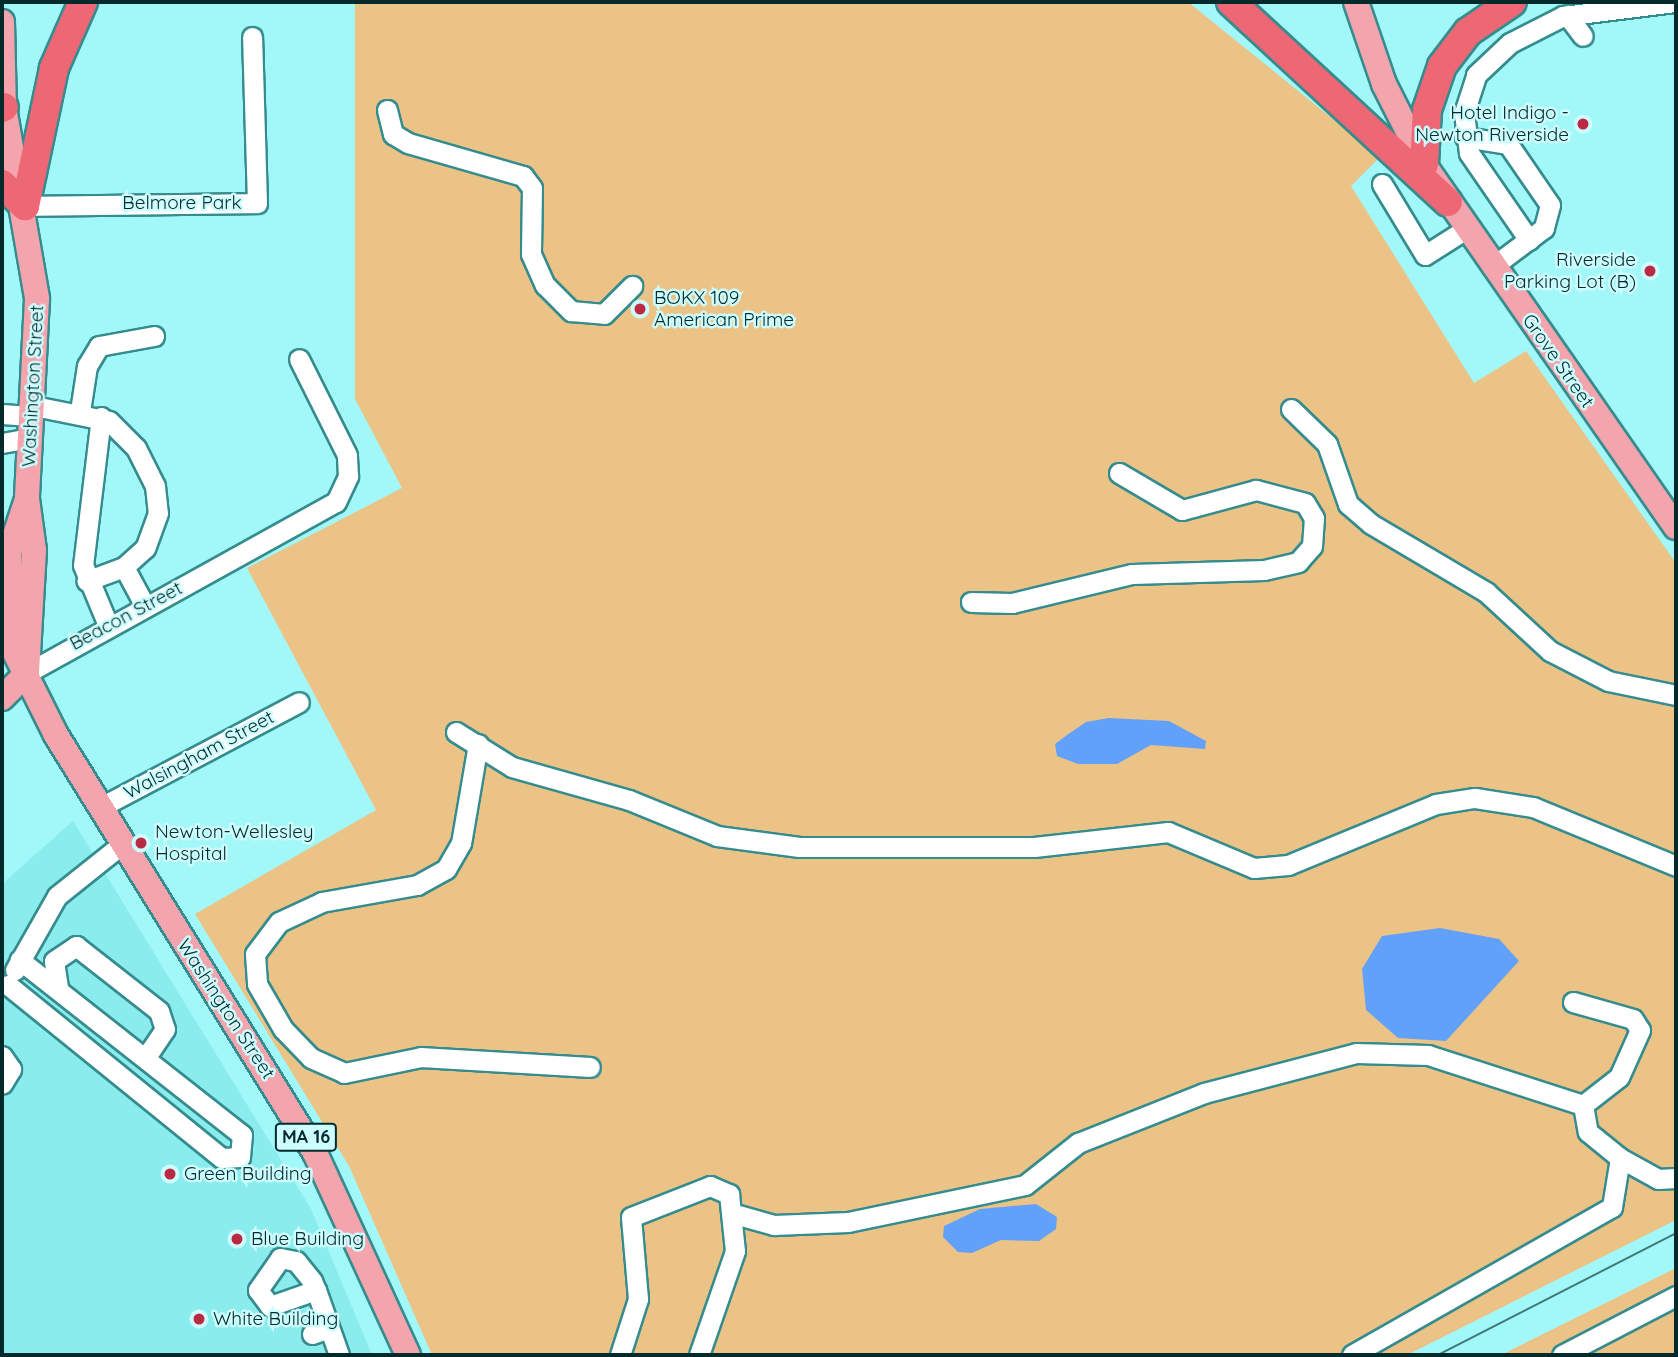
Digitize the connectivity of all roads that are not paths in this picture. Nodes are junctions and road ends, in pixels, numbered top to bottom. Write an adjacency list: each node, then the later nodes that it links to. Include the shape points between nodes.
1 (83, 2): 19 (highway, via 54,68)
2 (1231, 2): 18 (highway)
3 (1356, 2): 15 (main road, Grove Street, via 1384,84)
4 (1512, 2): 15 (highway, via 1468,32 1442,66 1427,110)
5 (1667, 2): 6 (street); 7 (street); 8 (street)
6 (1675, 2)
7 (1676, 14)
8 (1567, 15): 10 (street); 14 (street, via 1510,43 1483,66 1465,102)
9 (2, 22): 12 (main road, Washington Street / MA 16)
10 (1583, 36)
11 (253, 37): 19 (street, Belmore Park, via 257,203)
12 (3, 106): 19 (main road, Washington Street / MA 16)
13 (387, 110): 23 (street, via 393,134 408,143 523,176 532,188 531,254 545,285 571,311 604,314)
14 (1465, 137): 21 (street, via 1474,164); 21 (street, via 1503,140 1546,194 1550,218)
15 (1424, 164): 18 (main road, Grove Street)
16 (2, 184): 19 (highway)
17 (1382, 184): 20 (street, via 1425,255)
18 (1448, 202): 20 (main road, Grove Street)
19 (24, 206): 30 (main road, Washington Street / MA 16, via 37,299)
20 (1466, 229): 22 (main road, Grove Street)
21 (1529, 240): 22 (street)
22 (1492, 267): 34 (main road, Grove Street)
23 (632, 286)
24 (155, 336): 27 (street, via 95,350)
25 (299, 359): 39 (street, Beacon Street, via 347,455 346,484 326,511)
26 (1291, 409): 43 (street, via 1327,444 1348,504 1371,524 1486,592 1550,651 1608,681)
27 (80, 411): 29 (street); 30 (street)
28 (2, 414): 30 (street)
29 (101, 417): 35 (street, via 136,447 157,495 150,540); 36 (street)
30 (33, 420): 31 (street); 33 (main road, Washington Street / MA 16)
31 (2, 443)
32 (1119, 473): 38 (street, via 1182,510 1256,490 1305,503 1314,518 1312,546 1298,562 1264,570 1132,573 1012,603)
33 (27, 499): 37 (main road, Washington Street / MA 16); 41 (main road, Washington Street / MA 16, via 34,550)
34 (1676, 527)
35 (124, 567): 36 (street); 39 (street)
36 (86, 581): 40 (street)
37 (5, 587): 41 (main road, Washington Street / MA 16, via 9,637)
38 (971, 602)
39 (145, 606): 40 (street, Beacon Street)
40 (108, 625): 41 (street, Beacon Street)
41 (27, 673): 42 (main road, Beacon Street); 44 (main road, Beacon Street); 48 (main road, Washington Street / MA 16, via 38,704)
42 (2, 680)
43 (1676, 695)
44 (2, 698)
45 (299, 702): 48 (street, Walsingham Street)
46 (456, 732): 47 (street)
47 (478, 744): 50 (street, via 512,766 629,800 717,836 799,847 1034,847 1168,832 1254,867 1288,865 1436,804 1475,798 1533,807); 57 (street, via 461,843 446,869 417,886 322,902 279,922 255,954 257,984 283,1029 311,1058 344,1073 421,1057)
48 (99, 808): 49 (main road, Washington Street / MA 16)
49 (121, 845): 51 (street, via 57,896); 66 (main road, Washington Street / MA 16, via 316,1155)
50 (1676, 866)
51 (20, 960): 52 (street); 53 (street)
52 (58, 987): 56 (street); 56 (street, via 54,961 76,946 159,1011 165,1029)
53 (5, 990): 56 (street, via 222,1158 240,1157 242,1135)
54 (1573, 1002): 59 (street, via 1640,1022 1619,1077)
55 (2, 1056): 58 (street, via 11,1069)
56 (146, 1057)
57 (590, 1067)
58 (2, 1084)
59 (1583, 1105): 60 (street, via 1588,1132); 62 (street, via 1428,1055 1356,1053 1205,1093 1078,1143 1025,1185 848,1222 774,1225)
60 (1620, 1158): 61 (street, via 1658,1178); 69 (street, via 1612,1207)
61 (1676, 1178)
62 (731, 1213): 67 (street, via 729,1194 710,1186 632,1217 638,1299); 68 (street, via 735,1251)
63 (316, 1290): 65 (street, via 321,1331)
64 (1676, 1296): 70 (street)
65 (340, 1355)
66 (408, 1355)
67 (620, 1355)
68 (699, 1355)
69 (1352, 1355)
70 (1562, 1355)

